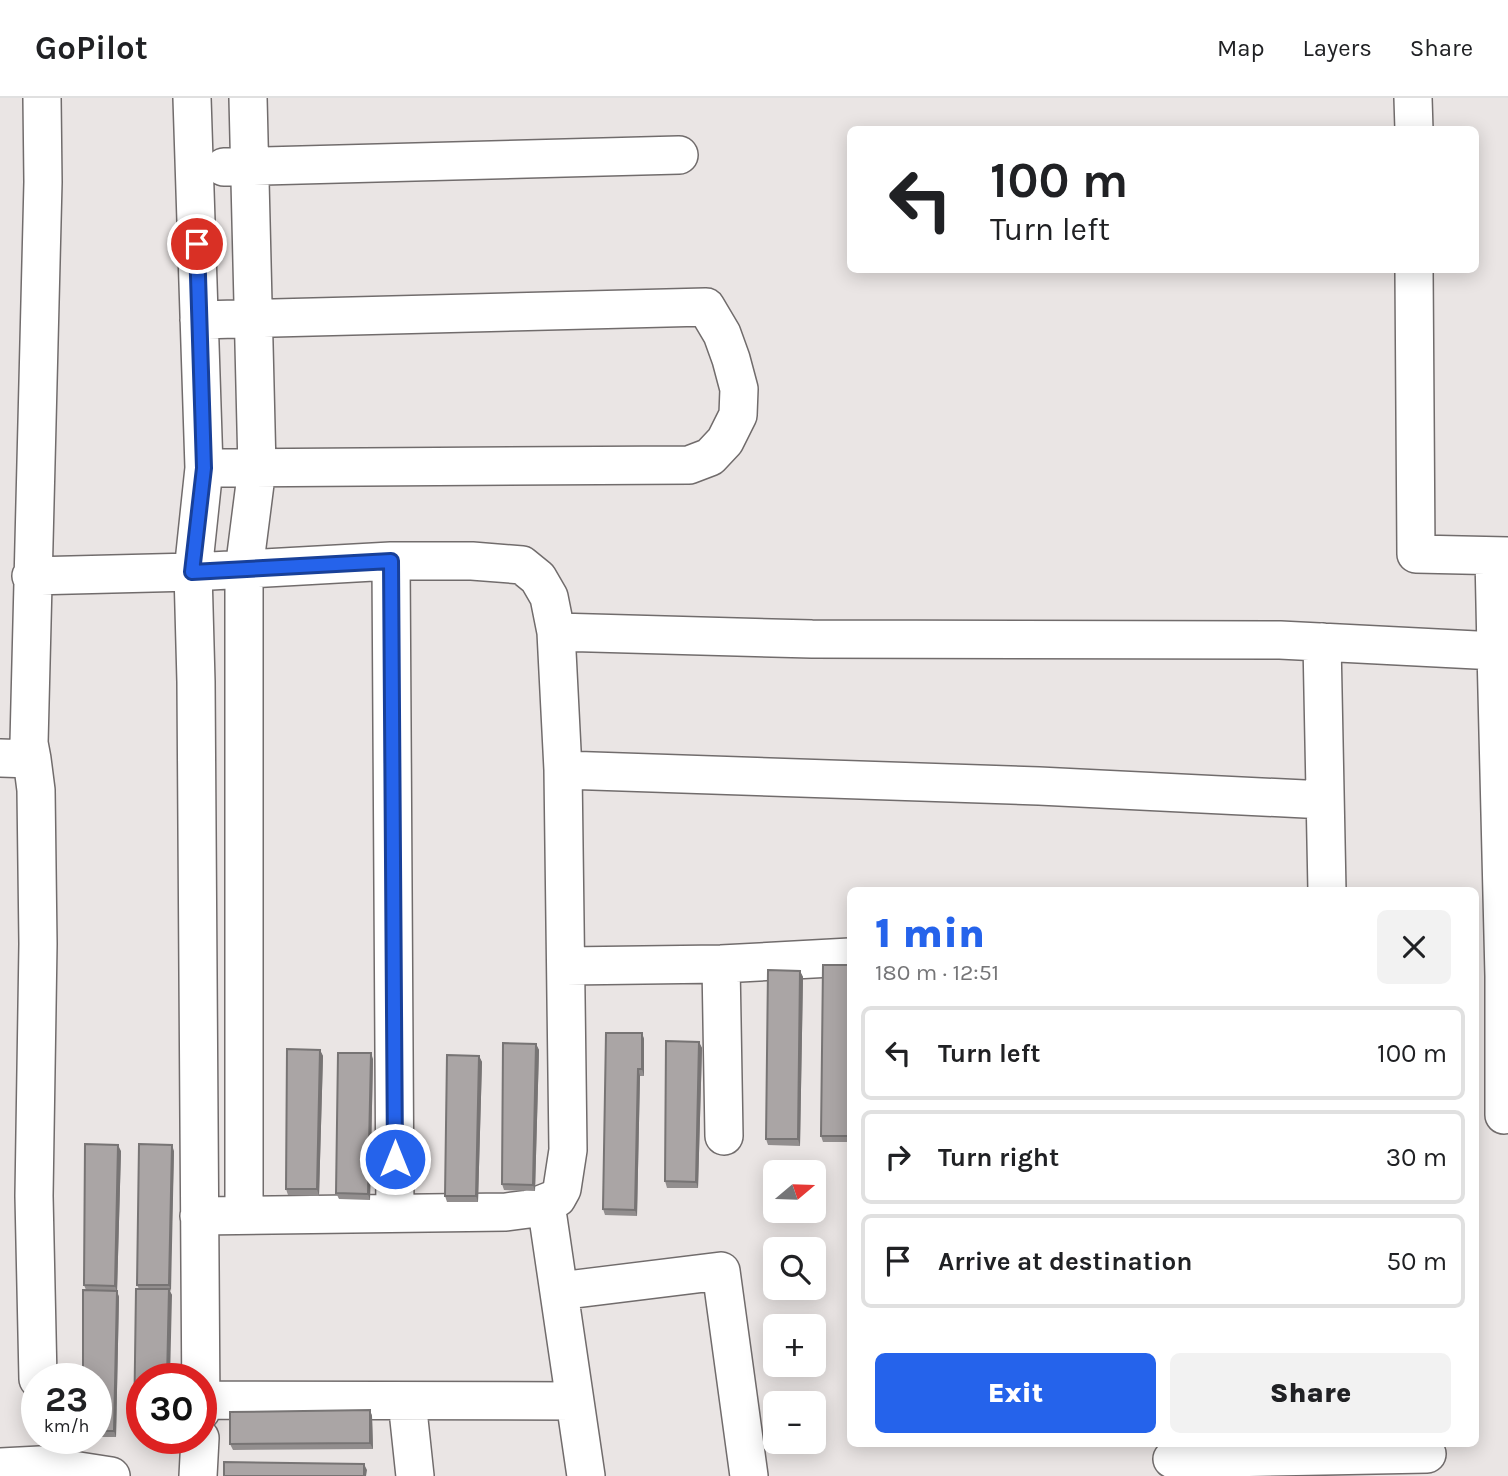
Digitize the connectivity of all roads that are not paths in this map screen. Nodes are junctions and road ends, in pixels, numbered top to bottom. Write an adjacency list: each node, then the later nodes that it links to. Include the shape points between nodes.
1 (42, 98): 18 (street)
2 (192, 98): 8 (street)
3 (248, 98): 7 (street)
4 (1413, 98): 5 (street)
5 (1414, 126)
6 (679, 155): 7 (street)
7 (248, 166): 8 (street); 10 (street)
8 (195, 168): 11 (street)
9 (1414, 273): 14 (street, via 1416,554)
10 (254, 319): 11 (street); 13 (street); 13 (street, via 706,307 722,334 739,389 738,415 725,441 710,457 689,466)
11 (199, 320): 12 (street)
12 (204, 468): 13 (street); 17 (street)
13 (257, 468): 16 (street)
14 (1501, 556): 21 (street)
15 (391, 561): 16 (street); 19 (street, via 522,565 538,578 549,597); 33 (street)
16 (244, 570): 17 (street); 34 (street)
17 (192, 572): 18 (street); 35 (street)
18 (32, 576): 22 (street, via 29,743)
19 (556, 632): 20 (street, via 813,639); 23 (street)
20 (1322, 642): 21 (street); 24 (street)
21 (1496, 651): 29 (street)
22 (16, 758): 37 (street, via 36,790)
23 (563, 770): 24 (street); 28 (street)
24 (1325, 800): 25 (street)
25 (1327, 887)
26 (847, 957): 27 (street)
27 (721, 964): 28 (street); 31 (street)
28 (566, 966): 32 (street, via 568,1150 562,1189)
29 (1496, 975): 30 (street)
30 (1496, 1115)
31 (724, 1136)
32 (546, 1204): 33 (street, via 506,1212); 36 (street)
33 (395, 1213): 34 (street)
34 (244, 1215): 35 (street)
35 (199, 1216): 38 (street)
36 (559, 1291): 41 (street); 52 (street, via 721,1271)
37 (38, 1363)
38 (201, 1363)
39 (217, 1400): 40 (street)
40 (407, 1401): 41 (street); 50 (street)
41 (575, 1401): 51 (street)
42 (35, 1454): 47 (street)
43 (46, 1454): 48 (street)
44 (199, 1454): 49 (street)
45 (1427, 1458): 46 (street)
46 (1172, 1460)
47 (0, 1467)
48 (111, 1476)
49 (198, 1476)
50 (415, 1476)
51 (586, 1476)
52 (749, 1476)

